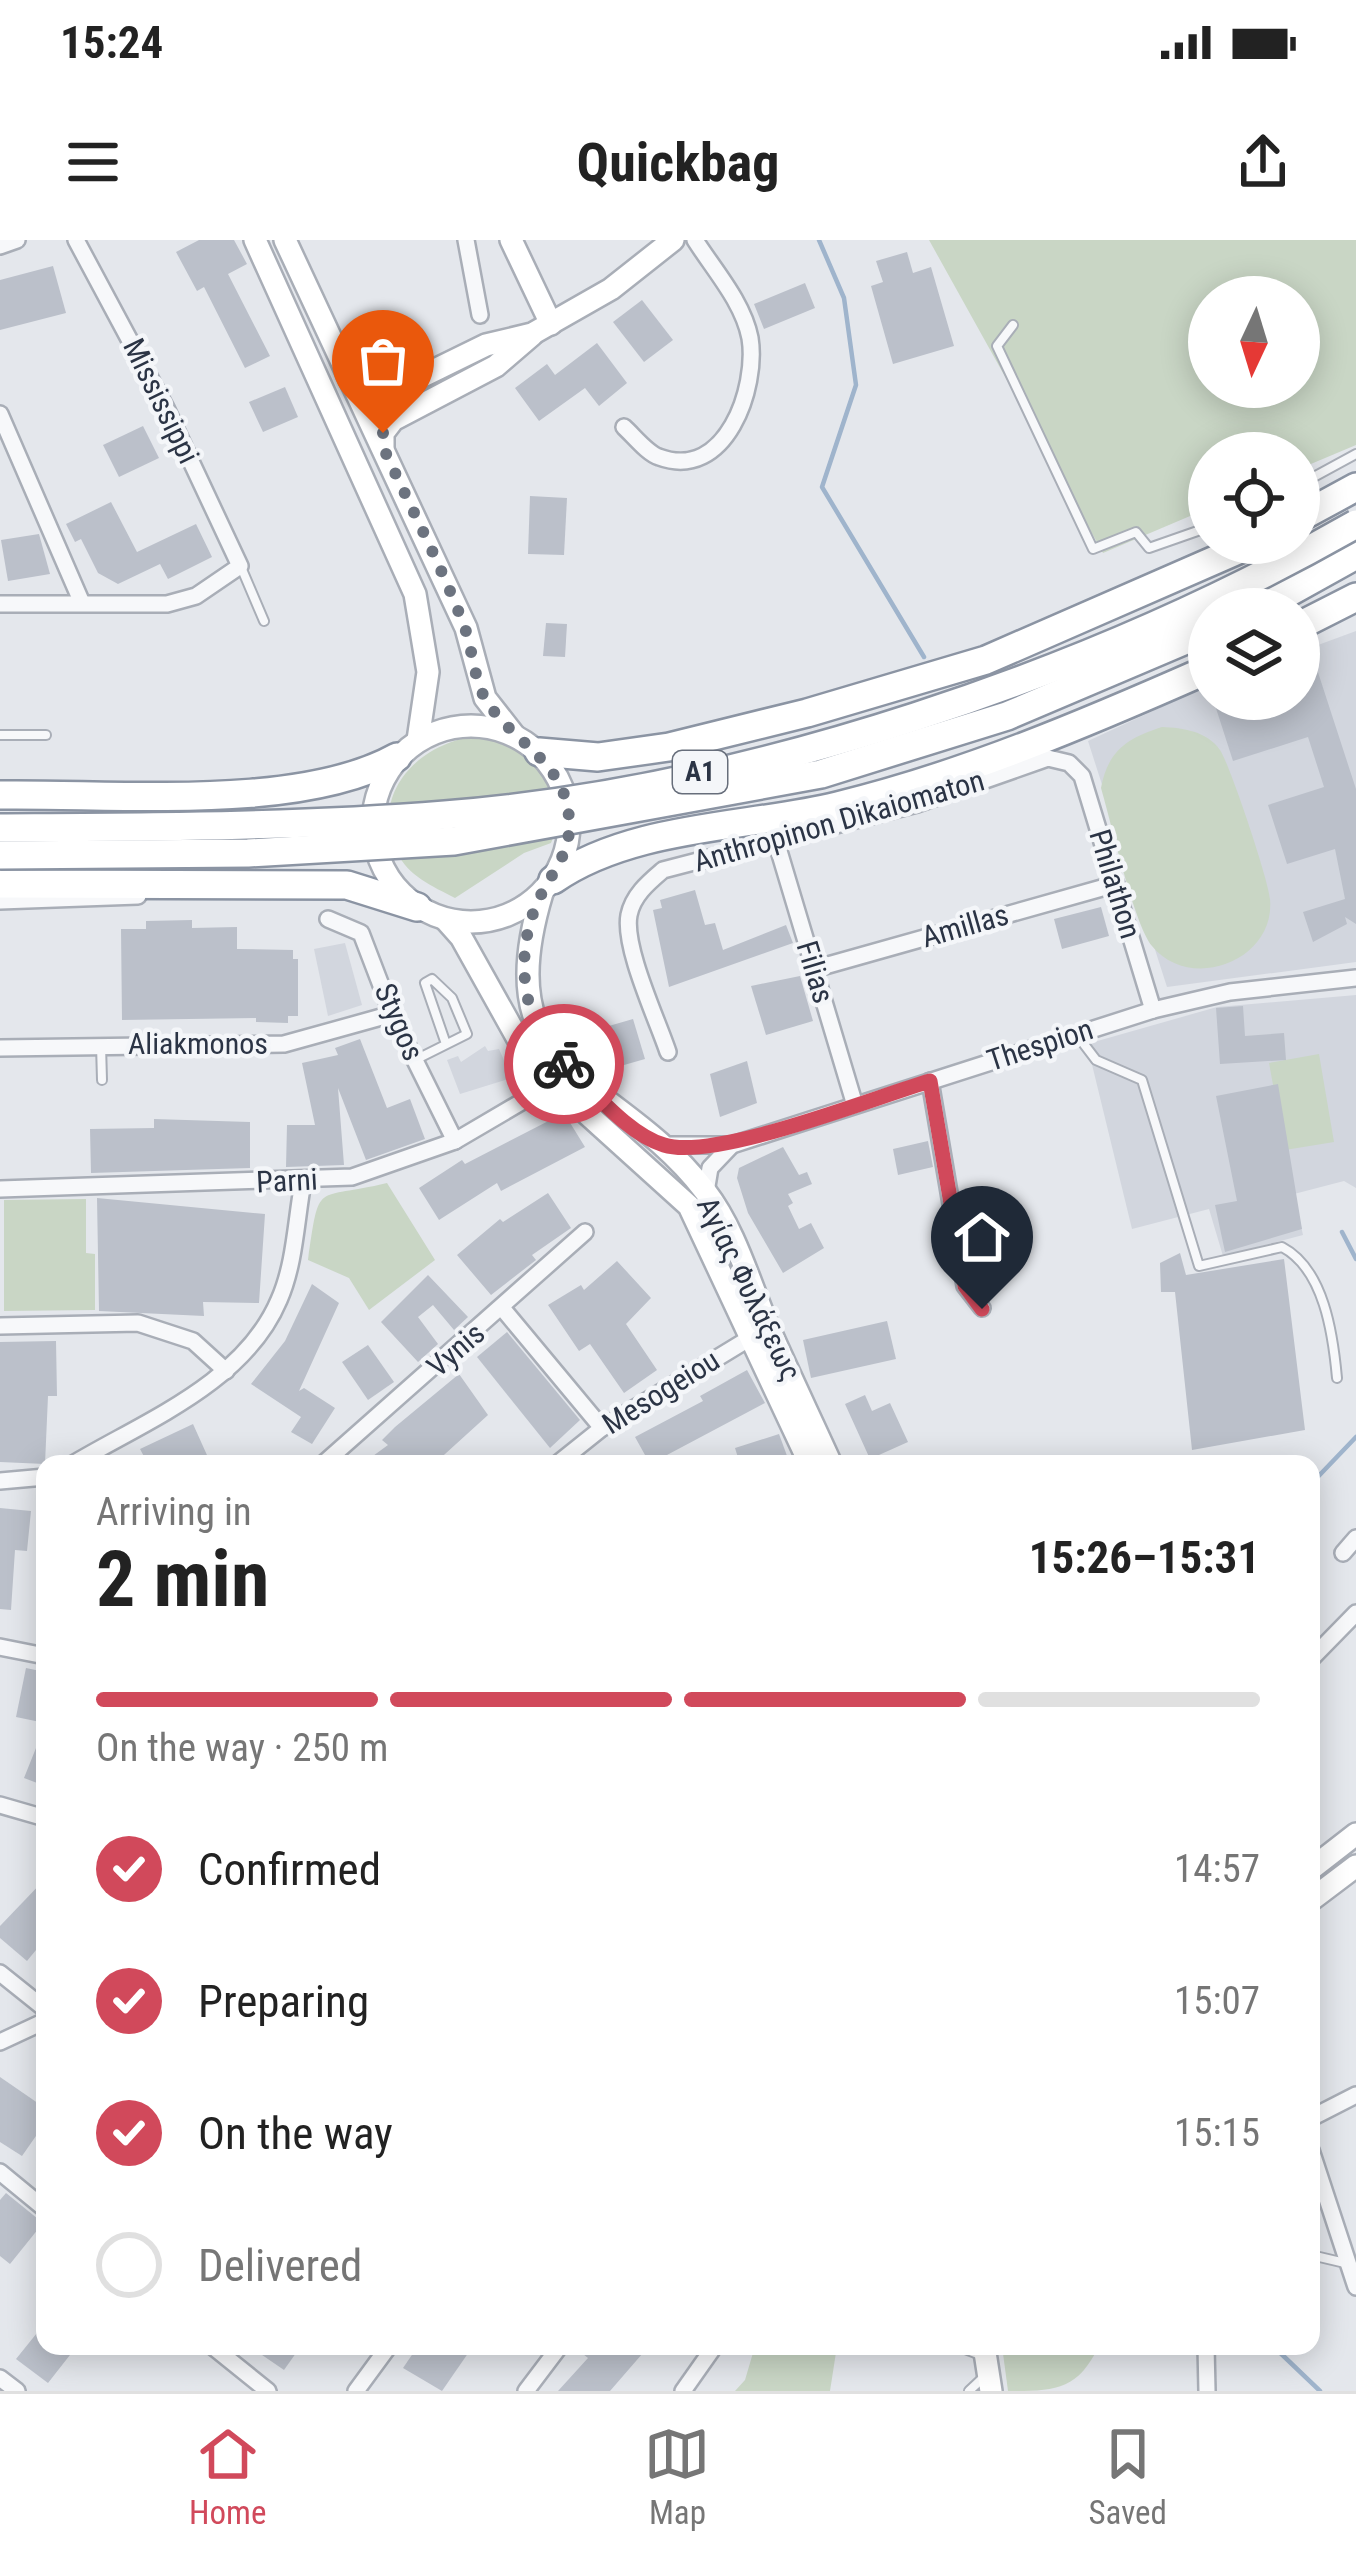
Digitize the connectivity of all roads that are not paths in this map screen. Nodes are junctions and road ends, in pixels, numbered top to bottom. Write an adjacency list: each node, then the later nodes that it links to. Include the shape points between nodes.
1 (17, 240): 9 (street)
2 (76, 240): 26 (street, Mississippi)
3 (255, 240): 38 (main road, via 416,594 428,672)
4 (285, 240): 13 (main road)
5 (466, 240): 10 (street)
6 (511, 240): 12 (main road)
7 (673, 240): 12 (main road)
8 (695, 240): 15 (street, via 743,314 750,384 730,433 681,460 657,457)
9 (0, 246)
10 (480, 315)
11 (1013, 325): 23 (lane, via 997,346 1093,549 1129,532 1149,548)
12 (542, 329): 13 (main road, via 486,345 388,393); 16 (main road, via 496,366 393,420)
13 (356, 388): 16 (main road)
14 (0, 414): 18 (street)
15 (624, 427)
16 (383, 447): 37 (main road, via 466,628 484,698)
17 (1356, 454): 19 (lane)
18 (8, 460): 29 (street)
19 (1320, 474)
20 (1356, 487): 21 (highway)
21 (1320, 507)
22 (1356, 524): 42 (highway, A1, bridge, via 1247,586 996,691 622,791 449,815 247,827)
23 (1188, 535)
24 (1356, 555): 27 (highway)
25 (1205, 564): 39 (highway, via 986,659 807,713 669,748 598,757)
26 (241, 566): 29 (street, via 196,596 167,604); 32 (lane)
27 (1297, 588)
28 (1356, 597): 31 (highway)
29 (82, 603): 30 (street)
30 (0, 604)
31 (1320, 615)
32 (264, 621)
33 (1188, 639): 44 (highway, A1, bridge, via 1007,716 820,774 454,842)
34 (1188, 677): 48 (highway, via 1026,746 838,806 610,852)
35 (46, 734): 36 (lane)
36 (0, 735)
37 (515, 736): 38 (main road, via 466,725); 39 (main road)
38 (408, 749): 41 (highway, via 364,775 280,791); 50 (main road, via 378,788 374,838 392,884)
39 (538, 752): 48 (main road, via 561,784 570,823 566,853)
40 (1069, 763): 43 (street, Anthropinon Dikaiomaton, via 1048,758); 47 (street, Philathon, via 1082,776)
41 (0, 794)
42 (0, 828)
43 (776, 841): 53 (street, Filias); 61 (street, Anthropinon Dikaiomaton, via 663,870 642,888 629,914 630,940)
44 (0, 855)
45 (0, 884): 46 (highway)
46 (248, 884): 49 (street, via 91,901); 50 (highway, via 347,885)
47 (1116, 884): 53 (street, Amillas); 55 (street, Philathon)
48 (547, 887): 52 (main road, via 513,914); 68 (main road, Αγίας Φυλάξεως, via 525,947 534,1022 556,1056)
49 (0, 901)
50 (417, 907): 52 (main road)
51 (328, 920): 56 (street, Stygos, via 361,933)
52 (445, 920): 65 (main road, Αγίας Φυλάξεως)
53 (814, 969): 66 (street, Filias)
54 (1356, 978): 55 (street, Thespion)
55 (1153, 1010): 57 (street, Thespion)
56 (392, 1014): 58 (street, Aliakmonos, via 284,1044); 62 (street, Stygos)
57 (1076, 1034): 64 (street, Thespion); 79 (lane, via 1096,1060 1142,1080 1199,1266 1282,1247 1298,1255 1333,1334)
58 (101, 1044): 60 (street, Aliakmonos); 63 (lane)
59 (446, 1044): 59 (lane, via 467,1027 432,980 426,996); 62 (lane)
60 (0, 1048)
61 (668, 1052)
62 (414, 1061): 67 (street, Stygos)
63 (102, 1080)
64 (930, 1081): 66 (street, Thespion); 75 (street, via 965,1286)
65 (552, 1084): 67 (street, Parni); 77 (main road, Αγίας Φυλάξεως, via 689,1206)
66 (854, 1102): 69 (street, Thespion)
67 (455, 1141): 70 (street, Parni, via 368,1173)
68 (661, 1144): 69 (street, Thespion); 72 (main road, Αγίας Φυλάξεως)
69 (732, 1145): 72 (street, via 710,1168)
70 (303, 1182): 71 (street, Parni); 78 (street, via 280,1299)
71 (0, 1189)
72 (706, 1192): 77 (main road, Αγίας Φυλάξεως)
73 (584, 1232): 74 (street, Vynis)
74 (503, 1309): 80 (street); 82 (street, Vynis)
75 (982, 1309)
76 (0, 1325): 78 (street, via 138,1324 193,1341)
77 (760, 1333): 80 (street, Mesogeiou); 84 (main road, Αγίας Φυλάξεως); 85 (main road, Αγίας Φυλάξεως)
78 (226, 1371): 81 (street)
79 (1337, 1378)
80 (602, 1428): 83 (street, Mesogeiou)
81 (88, 1455)
82 (333, 1455)
83 (568, 1455)
84 (807, 1455)
85 (826, 1455)
86 (36, 1478): 87 (street)
87 (0, 1481)
88 (1356, 1538): 89 (street)
89 (1343, 1552)
90 (1356, 1613): 92 (street)
91 (0, 1647): 93 (street)
92 (1320, 1650)
93 (36, 1655)
94 (0, 1805): 95 (street)
95 (36, 1815)
96 (1356, 1834): 97 (main road)
97 (1320, 1862)
98 (1356, 1866): 99 (main road)
99 (1320, 1893)
100 (0, 1973): 101 (street)
101 (36, 2002)
102 (36, 2025): 103 (street)
103 (0, 2042)
104 (1356, 2095): 105 (street)
105 (1320, 2113)
106 (0, 2172): 108 (street)
107 (1320, 2178): 110 (street)
108 (36, 2202)
109 (1320, 2257): 110 (lane)
110 (1348, 2264): 111 (street)
111 (1356, 2287)
112 (223, 2355): 119 (street)
113 (382, 2355): 120 (street)
114 (553, 2355): 121 (street)
115 (708, 2355): 122 (street)
116 (1206, 2355): 123 (street)
117 (0, 2378): 118 (street)
118 (17, 2391)
119 (268, 2391)
120 (356, 2391)
121 (526, 2391)
122 (682, 2391)
123 (1207, 2391)

